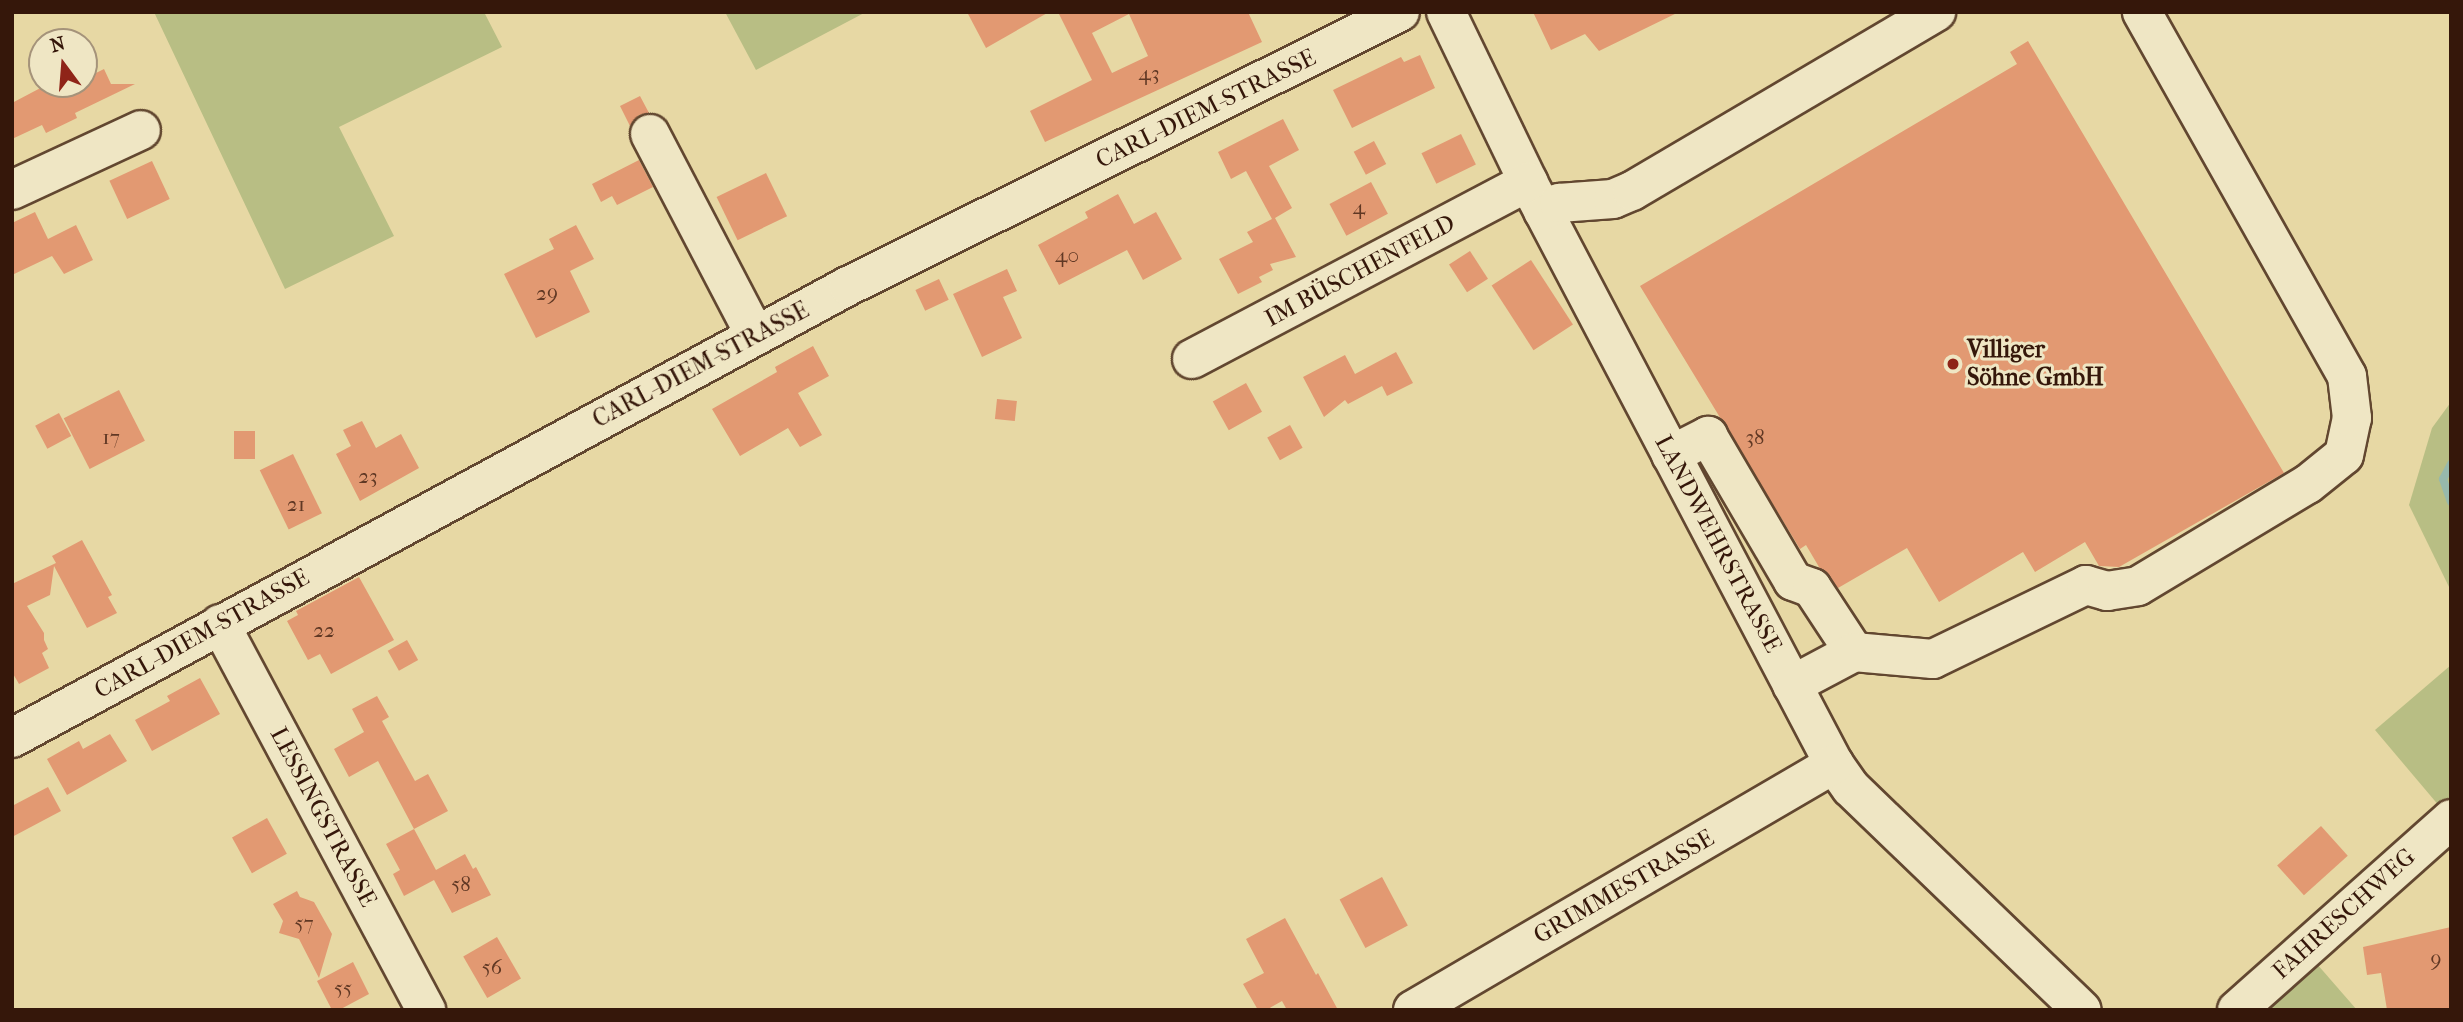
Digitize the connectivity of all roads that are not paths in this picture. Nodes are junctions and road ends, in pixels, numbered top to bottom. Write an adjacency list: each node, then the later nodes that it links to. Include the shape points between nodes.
1 (1400, 12): 9 (street, CARL-DIEM-STRASSE)
2 (1446, 12): 8 (street, LANDWEHRSTRASSE)
3 (1936, 12): 8 (street, IM BÜSCHENFELD, via 1632,191 1613,199 1559,202)
4 (2142, 12): 13 (street, via 2347,376 2352,418 2344,455 2308,484 2138,586 2107,591 2086,586 1933,659)
5 (141, 130): 7 (street)
6 (650, 134): 9 (street)
7 (12, 190)
8 (1536, 197): 10 (street, IM BÜSCHENFELD); 11 (street, LANDWEHRSTRASSE)
9 (755, 335): 12 (street, CARL-DIEM-STRASSE)
10 (1192, 359)
11 (1671, 455): 13 (street, via 1708,436 1793,581 1812,589); 14 (street, LANDWEHRSTRASSE)
12 (220, 624): 15 (street, CARL-DIEM-STRASSE); 18 (street, LESSINGSTRASSE)
13 (1854, 652): 14 (street)
14 (1792, 685): 16 (street, LANDWEHRSTRASSE)
15 (12, 738)
16 (1834, 764): 19 (street, GRIMMESTRASSE); 20 (street, LANDWEHRSTRASSE, via 1851,788)
17 (2451, 819): 21 (street, FAHRESCHWEG)
18 (426, 1010)
19 (1413, 1010)
20 (2082, 1010)
21 (2237, 1010)

